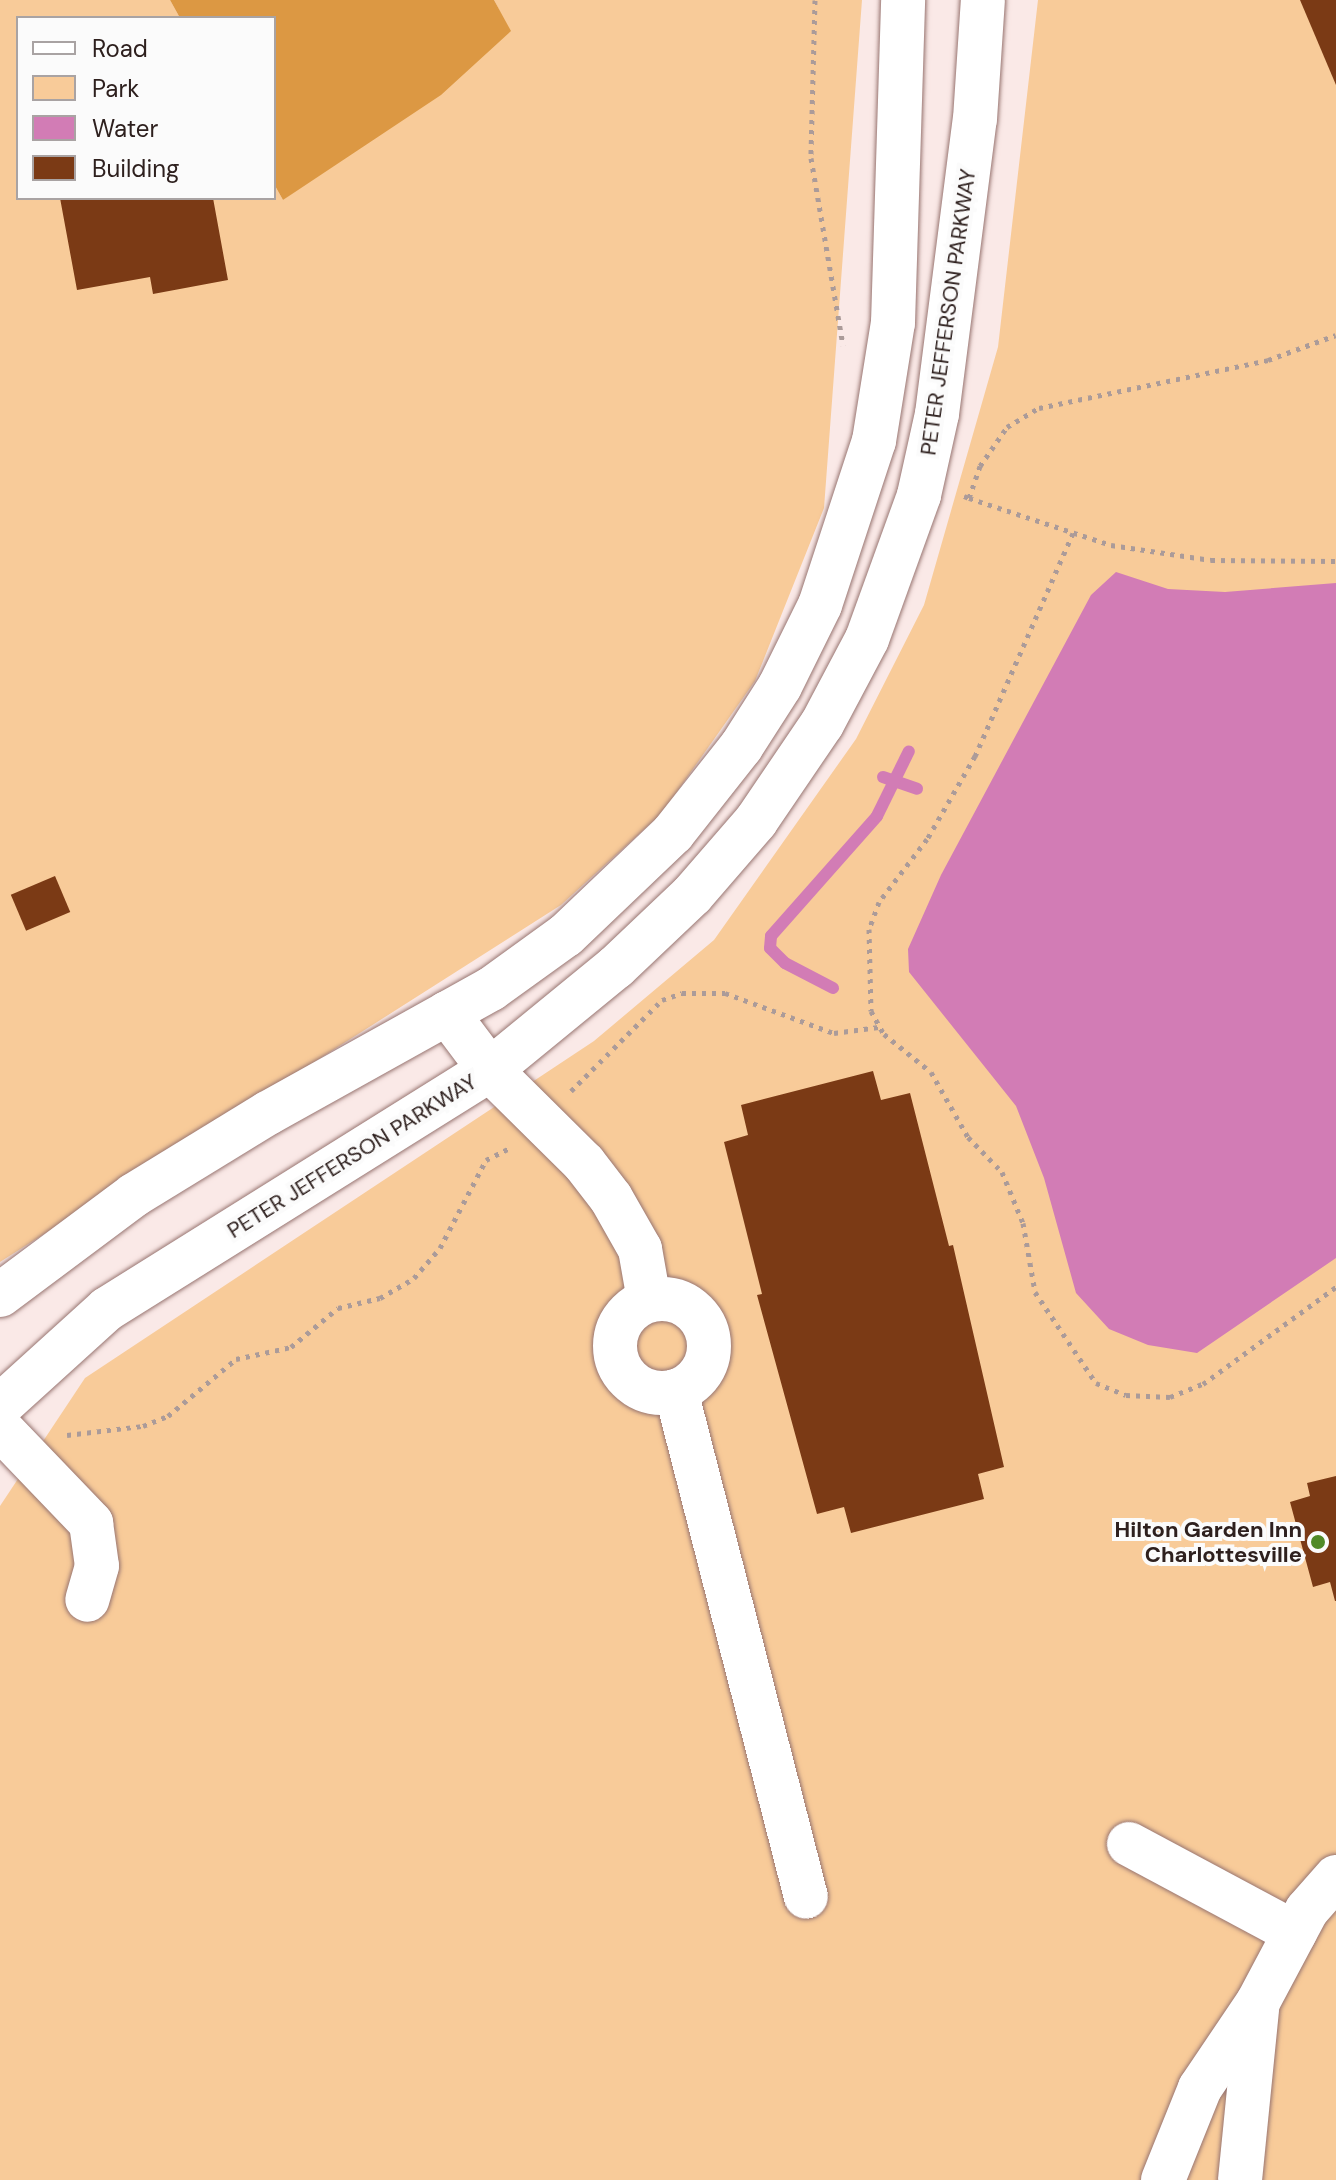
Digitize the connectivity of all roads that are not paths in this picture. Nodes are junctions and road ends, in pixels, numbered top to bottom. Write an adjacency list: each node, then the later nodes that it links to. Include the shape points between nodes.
1 (903, 0): 3 (street, via 893,323 874,441 820,605 749,735 673,833 566,935)
2 (983, 0): 4 (street, PETER JEFFERSON PARKWAY, via 975,119 937,414 910,525 867,639 793,767 756,821 692,895 616,967)
3 (447, 1013): 4 (street); 5 (street, via 134,1195)
4 (490, 1070): 6 (street, via 611,1198 640,1249); 8 (street, PETER JEFFERSON PARKWAY, via 107,1309)
5 (0, 1295)
6 (649, 1300): 7 (street, via 685,1304 708,1332 704,1369); 7 (street, via 632,1308 621,1323 616,1359 639,1387)
7 (676, 1391): 13 (street)
8 (0, 1406)
9 (0, 1428): 10 (street, via 91,1523 97,1566)
10 (87, 1600)
11 (1129, 1844): 14 (street)
12 (1336, 1877): 14 (street)
13 (806, 1897)
14 (1295, 1933): 15 (street)
15 (1258, 2002): 16 (street, via 1200,2088); 17 (street)
16 (1163, 2180)
17 (1240, 2180)

